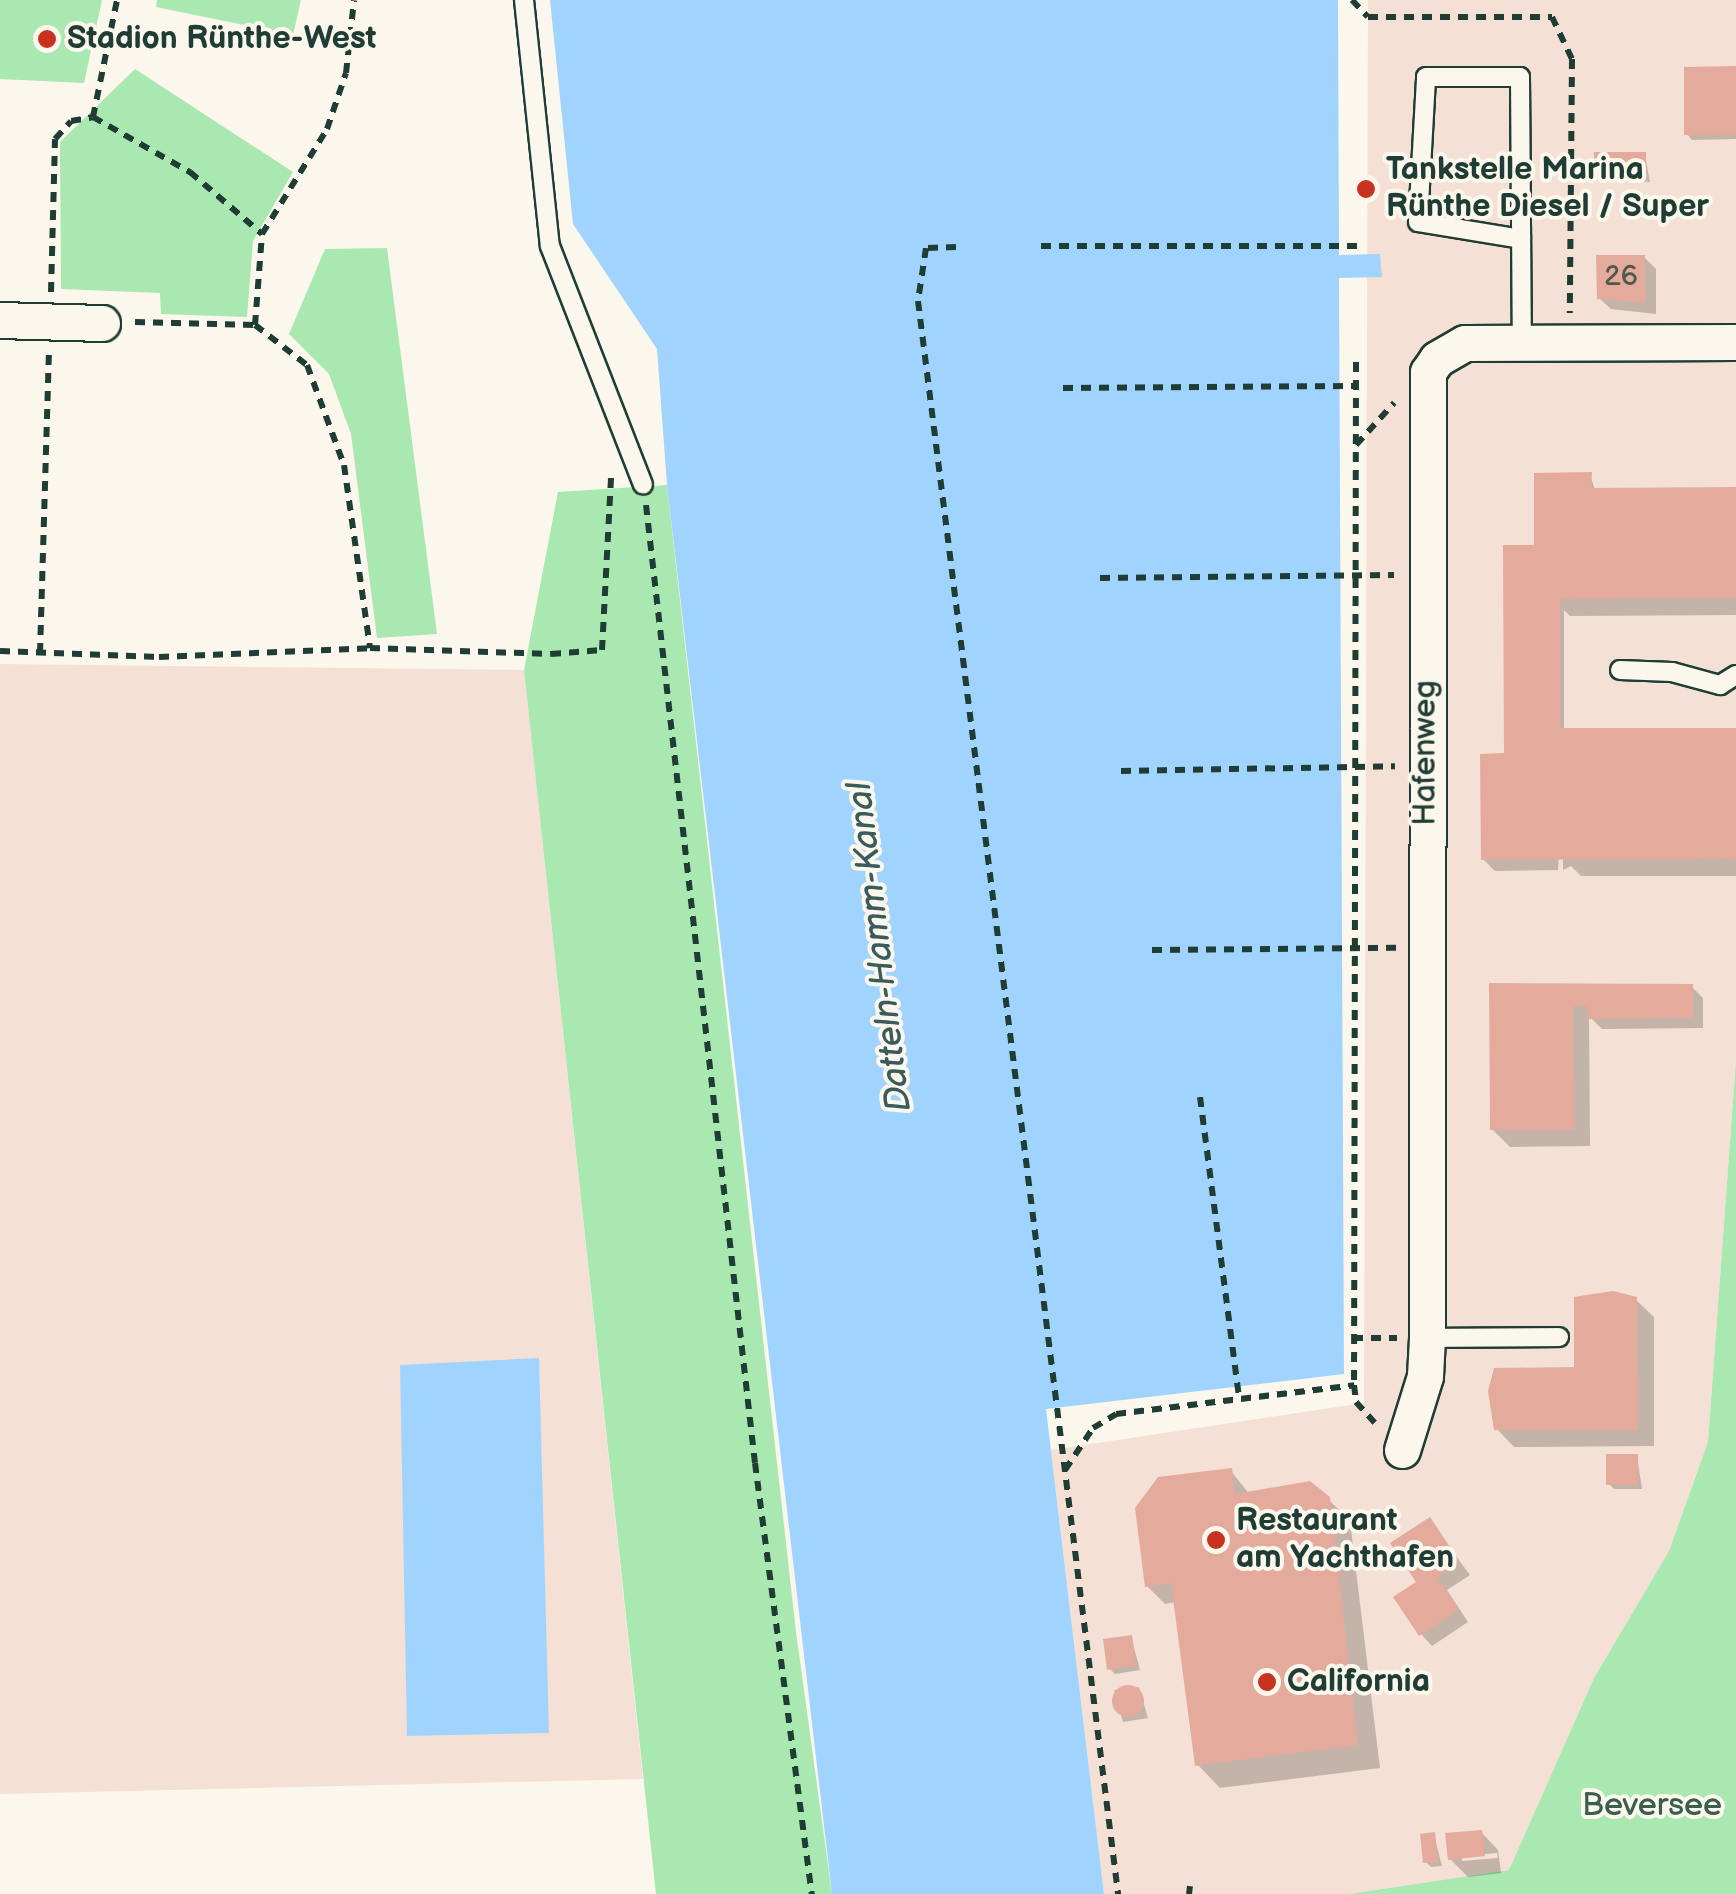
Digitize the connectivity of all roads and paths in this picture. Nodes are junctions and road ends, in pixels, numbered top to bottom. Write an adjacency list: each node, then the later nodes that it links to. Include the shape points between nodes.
1 (354, 0): 4 (path, via 346,74 327,130)
2 (524, 0): 18 (lane, via 550,246)
3 (93, 117): 4 (path, via 190,172)
4 (262, 234): 11 (path)
5 (1521, 239): 5 (lane, via 1520,77 1426,77 1418,222); 13 (lane)
6 (1041, 246): 7 (path)
7 (1360, 246)
8 (956, 247): 39 (path, via 926,248 918,300)
9 (0, 320): 10 (street)
10 (102, 323): 11 (path)
11 (256, 325): 24 (path, via 307,365 328,408 344,464)
12 (1736, 342): 13 (street, Hafenweg)
13 (1522, 343): 17 (street, Hafenweg, via 1451,348 1428,372)
14 (1356, 362): 15 (path)
15 (1356, 386): 16 (path); 19 (path)
16 (1063, 388)
17 (1425, 401): 19 (path, via 1396,401); 36 (street, Hafenweg)
18 (626, 438): 20 (lane); 24 (path, via 610,479 602,650)
19 (1355, 446): 21 (path)
20 (644, 484): 40 (path, via 755,1464)
21 (1354, 576): 22 (path); 23 (path); 29 (path)
22 (1380, 576)
23 (1100, 578)
24 (370, 648): 25 (path, via 159,657)
25 (0, 651)
26 (1620, 670): 27 (lane, via 1672,672 1720,685)
27 (1736, 676)
28 (1379, 766): 29 (path)
29 (1353, 767): 30 (path); 32 (path)
30 (1121, 771)
31 (1377, 948): 32 (path)
32 (1354, 949): 33 (path); 37 (path, via 1354,1385)
33 (1152, 950)
34 (1200, 1097): 37 (path)
35 (1559, 1337): 36 (lane)
36 (1427, 1338): 38 (street, Hafenweg, via 1426,1376)
37 (1239, 1398): 39 (path, via 1116,1414 1093,1428)
38 (1402, 1450)
39 (1065, 1471): 41 (path)
40 (812, 1894)
41 (1118, 1894)

